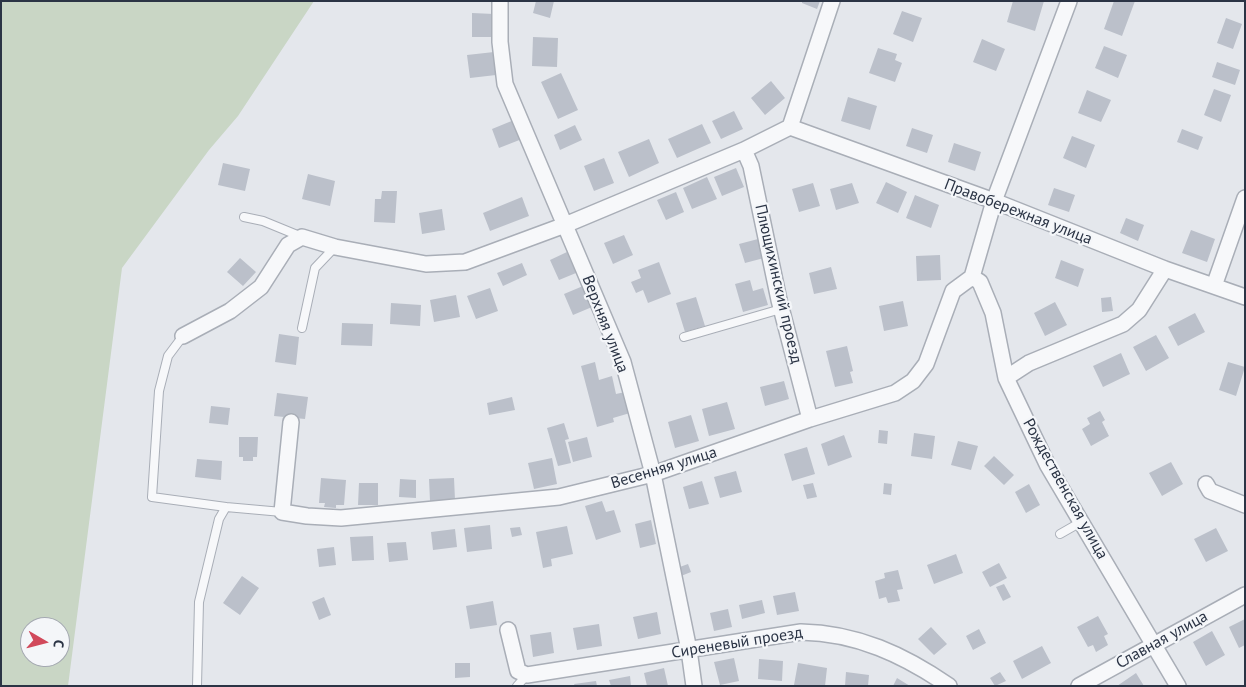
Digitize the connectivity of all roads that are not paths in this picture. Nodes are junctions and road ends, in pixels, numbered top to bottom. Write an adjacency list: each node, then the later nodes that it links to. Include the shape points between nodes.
1 (500, 1): 9 (street, Верхняя улица, via 505,84)
2 (832, 1): 4 (street)
3 (1069, 1): 7 (street)
4 (790, 127): 5 (street); 7 (street, Правобережная улица)
5 (744, 150): 9 (street); 16 (street, Плющихинский проезд, via 752,172)
6 (1245, 198): 14 (street)
7 (994, 201): 12 (street, Правобережная улица); 13 (street)
8 (244, 217): 10 (lane, via 263,220)
9 (565, 225): 11 (street, via 465,262 426,264); 23 (street, Верхняя улица, via 618,349)
10 (302, 237): 11 (street); 18 (street, via 288,245 261,287 230,311)
11 (336, 247): 17 (lane, via 315,268)
12 (1165, 269): 14 (street, Правобережная улица); 20 (street, via 1139,310 1123,324 1029,362)
13 (972, 277): 20 (street, Рождественская улица, via 980,282 992,312); 21 (street, Весенняя улица, via 952,291 926,364 913,381 895,393)
14 (1214, 286): 15 (street, Правобережная улица)
15 (1245, 297)
16 (781, 309): 19 (lane); 21 (street, Плющихинский проезд)
17 (302, 328)
18 (183, 336): 26 (lane, via 168,356 159,391 152,497)
19 (684, 337)
20 (1006, 378): 28 (street, Рождественская улица, via 1048,466)
21 (810, 418): 23 (street, Весенняя улица)
22 (291, 422): 27 (street)
23 (653, 474): 27 (street, Весенняя улица, via 559,497 442,510 341,518); 33 (street, Верхняя улица)
24 (1206, 484): 25 (street, via 1210,491)
25 (1245, 505)
26 (226, 506): 27 (lane); 35 (lane, via 219,519 199,602)
27 (282, 512)
28 (1081, 522): 29 (lane); 32 (street, Рождественская улица)
29 (1060, 534)
30 (1245, 595): 32 (street, Славная улица)
31 (508, 630): 34 (street)
32 (1153, 644): 38 (street, Славная улица); 39 (street, Рождественская улица)
33 (689, 650): 34 (street, Сиреневый проезд); 36 (street, Верхняя улица); 37 (street, Сиреневый проезд, via 801,632 830,633 859,640 920,666)
34 (522, 681)
35 (198, 686)
36 (694, 686)
37 (949, 686)
38 (1079, 686)
39 (1178, 686)

